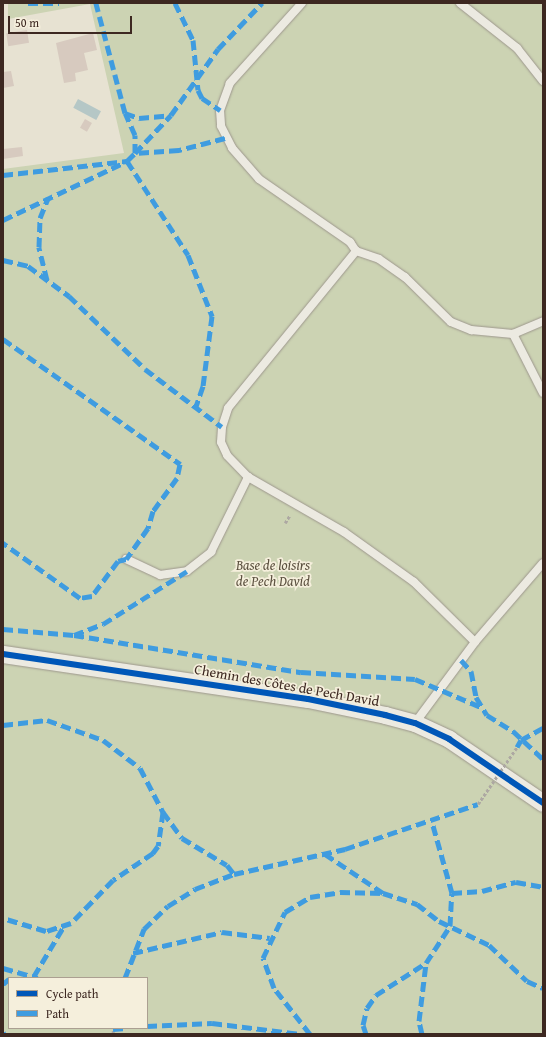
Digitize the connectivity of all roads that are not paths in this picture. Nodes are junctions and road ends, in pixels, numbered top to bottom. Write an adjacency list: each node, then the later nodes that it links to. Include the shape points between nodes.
1 (302, 3): 4 (lane, via 230,83 220,110 221,126 232,148 259,179 350,242)
2 (460, 3): 3 (lane, via 517,48)
3 (543, 81)
4 (356, 251): 6 (lane, via 379,259 405,277 450,322 471,330); 8 (lane, via 228,408 222,427 221,442 227,455)
5 (543, 321): 6 (lane)
6 (513, 334): 7 (lane)
7 (543, 393)
8 (248, 477): 9 (lane, via 211,552 187,571 160,575); 11 (lane, via 344,532 414,582)
9 (126, 559)
10 (543, 563): 11 (lane)
11 (475, 642): 13 (lane)
12 (3, 654): 13 (street, Chemin des Côtes de Pech David, via 308,699)
13 (415, 723): 14 (street, Chemin des Côtes de Pech David, via 498,770)
14 (543, 803)

